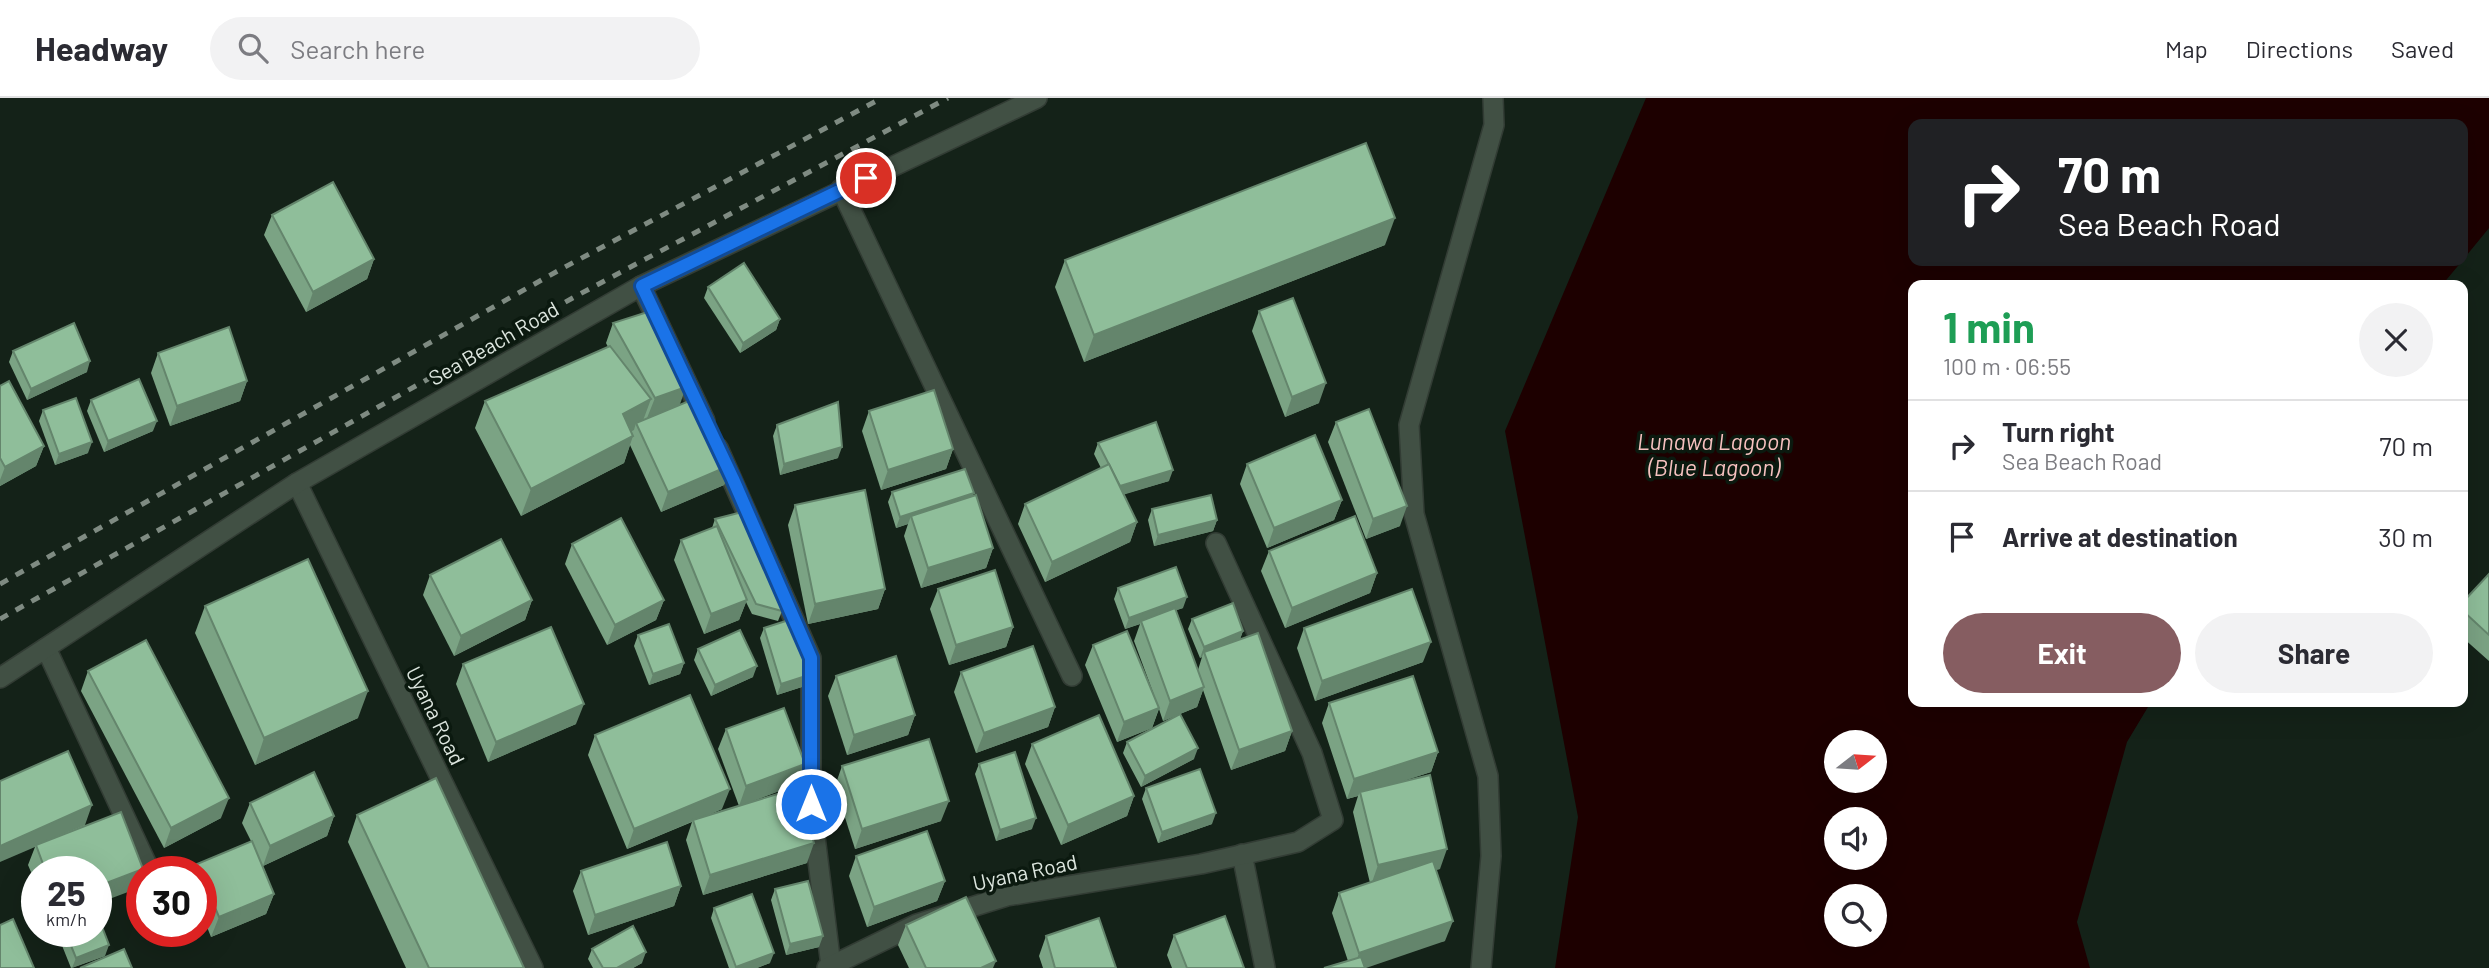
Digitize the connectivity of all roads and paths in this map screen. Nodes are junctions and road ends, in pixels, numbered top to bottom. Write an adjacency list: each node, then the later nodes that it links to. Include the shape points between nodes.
1 (1037, 98): 3 (street, Sea Beach Road)
2 (1493, 98): 15 (street, via 1493,125 1409,425 1413,514 1488,776 1492,856)
3 (841, 189): 4 (street, Sea Beach Road); 8 (street)
4 (642, 286): 5 (street, Sea Beach Road); 12 (street, via 811,658 811,804)
5 (297, 483): 7 (street, Sea Beach Road); 13 (street, Uyana Road)
6 (1216, 543): 10 (street, Uyana Road, via 1312,753 1333,820 1298,842)
7 (46, 648): 9 (street, Sea Beach Road); 11 (street)
8 (1072, 676)
9 (0, 678)
10 (1242, 855): 12 (street, Uyana Road, via 1007,896 917,924); 14 (street)
11 (143, 856)
12 (829, 967)
13 (533, 968)
14 (1265, 968)
15 (1481, 968)

